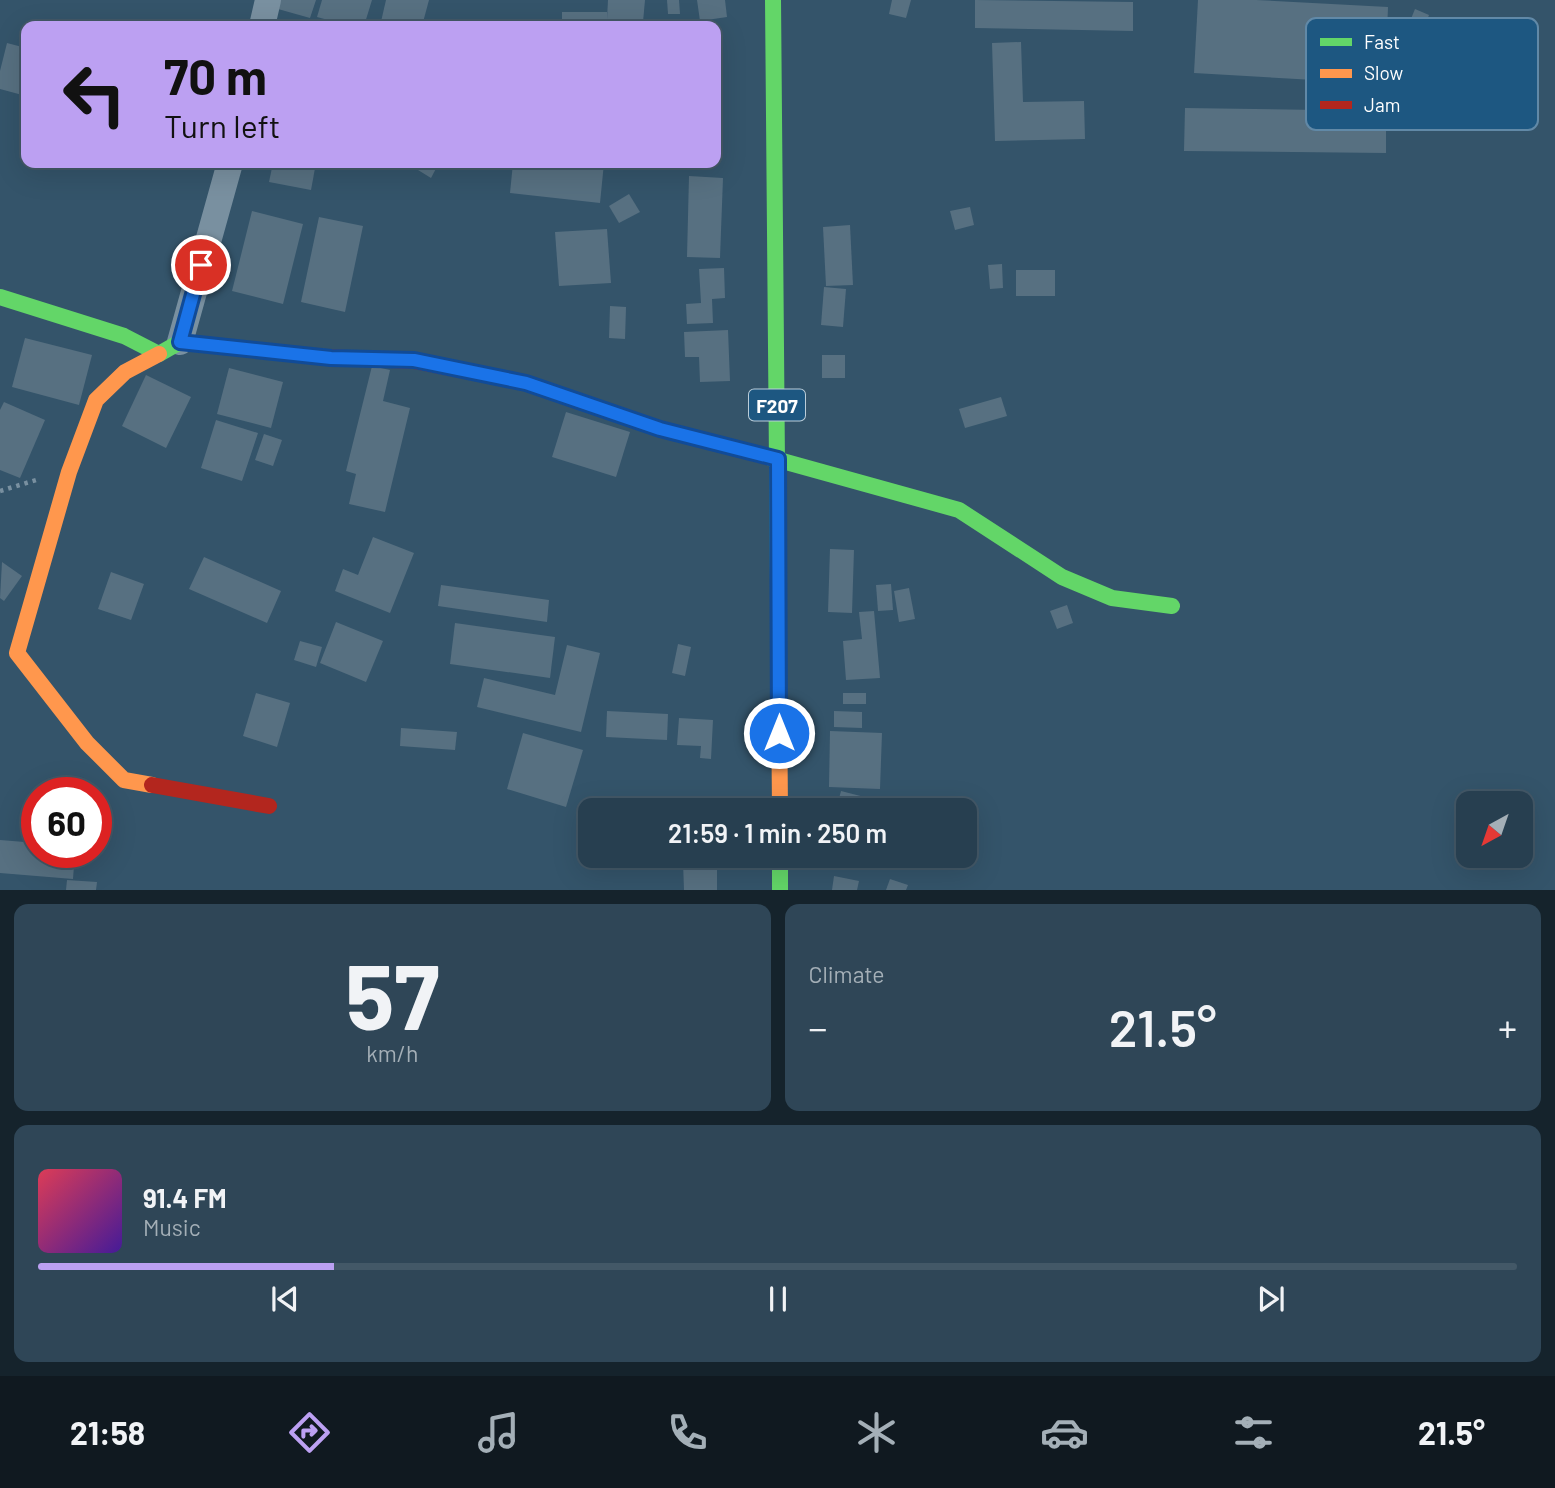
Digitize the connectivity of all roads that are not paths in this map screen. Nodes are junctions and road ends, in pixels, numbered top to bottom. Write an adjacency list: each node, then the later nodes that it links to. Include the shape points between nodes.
1 (268, 0): 3 (street)
2 (773, 0): 7 (street, F207)
3 (263, 21)
4 (228, 168): 6 (street)
5 (0, 297): 6 (street)
6 (169, 348): 7 (street, via 414,360 526,383 660,429); 10 (street, via 125,372 96,400 69,472 17,653 87,743 124,780)
7 (778, 459): 8 (street, via 959,510 1062,577 1112,598); 9 (street, F207)
8 (1172, 606)
9 (780, 798)
10 (269, 806)
11 (780, 868): 12 (street)
12 (780, 890)

